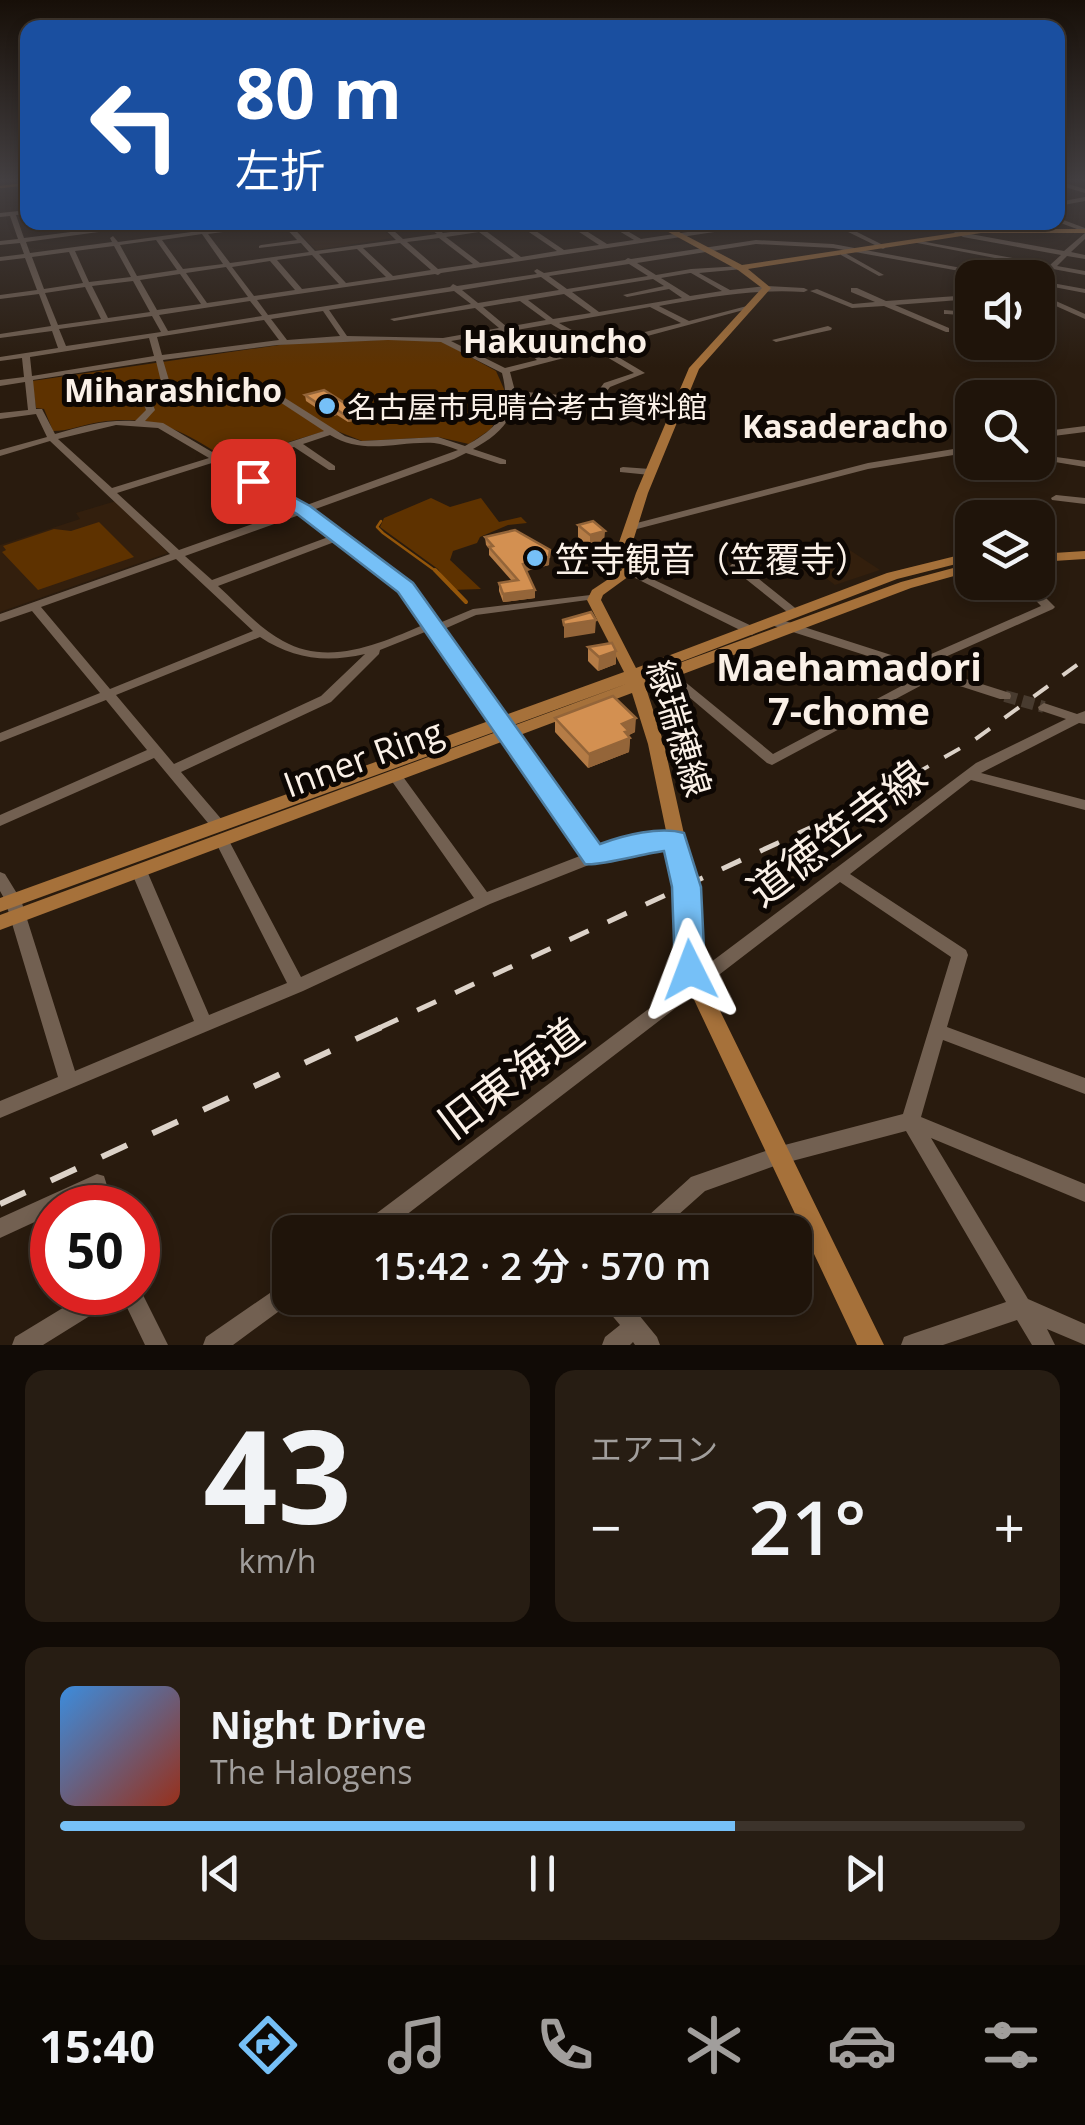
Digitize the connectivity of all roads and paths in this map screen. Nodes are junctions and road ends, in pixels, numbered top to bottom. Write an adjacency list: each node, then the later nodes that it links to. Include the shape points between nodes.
1 (22, 241): 36 (street)
2 (132, 242): 24 (street)
3 (161, 242): 49 (street)
4 (211, 242): 43 (street)
5 (256, 242): 26 (street)
6 (297, 242): 26 (street)
7 (303, 242): 32 (street)
8 (387, 242): 32 (street)
9 (389, 242): 27 (street)
10 (402, 242): 50 (street)
11 (449, 242): 44 (street)
12 (497, 242): 39 (street)
13 (547, 242): 33 (street)
14 (598, 242): 25 (street)
15 (629, 242): 25 (street)
16 (693, 242): 29 (main road)
17 (792, 242): 29 (street); 31 (street)
18 (873, 242): 28 (street)
19 (910, 242): 23 (street)
20 (921, 242): 23 (main road)
21 (999, 242): 35 (street)
22 (1077, 242): 35 (street)
23 (913, 243): 28 (main road); 42 (street)
24 (116, 244): 30 (street); 56 (street)
25 (604, 246): 33 (street); 41 (street)
26 (261, 247): 38 (street)
27 (358, 247): 32 (street); 57 (street)
28 (884, 247): 31 (main road)
29 (706, 248): 41 (street); 47 (main road)
30 (71, 250): 36 (street); 59 (street)
31 (864, 250): 34 (main road); 46 (street)
32 (313, 252): 38 (street); 60 (street)
33 (562, 252): 39 (street)
34 (843, 254): 47 (main road); 54 (street)
35 (1066, 254): 37 (street); 45 (street)
36 (27, 255): 40 (street); 66 (street)
37 (1085, 257)
38 (271, 258): 43 (street); 67 (street)
39 (519, 258): 44 (street); 53 (street)
40 (0, 259)
41 (628, 260): 53 (street); 55 (street)
42 (1011, 260)
43 (228, 264): 49 (street); 73 (street)
44 (477, 264): 50 (street)
45 (1055, 264)
46 (955, 267)
47 (740, 268): 51 (street); 64 (main road)
48 (1055, 268): 52 (street)
49 (182, 270): 56 (street); 81 (street)
50 (435, 270): 57 (street); 62 (street)
51 (691, 270): 55 (street); 70 (street)
52 (1085, 273)
53 (541, 274): 62 (street); 68 (street)
54 (881, 275)
55 (654, 276): 58 (street); 63 (street)
56 (133, 277): 59 (street); 87 (street)
57 (390, 277): 60 (street)
58 (610, 283): 68 (street); 71 (street)
59 (87, 284): 66 (street); 93 (street)
60 (344, 284): 67 (street); 78 (street)
61 (1055, 285): 69 (street)
62 (454, 287): 75 (street); 82 (street)
63 (670, 287): 71 (street); 76 (street)
64 (767, 288): 70 (street); 79 (street, via 809,290 852,306); 85 (main road)
65 (854, 290): 79 (street)
66 (38, 291): 72 (street); 96 (street)
67 (300, 291): 73 (street)
68 (564, 291): 74 (street); 89 (street)
69 (1085, 291)
70 (729, 292): 76 (street)
71 (627, 294): 83 (street)
72 (0, 296)
73 (254, 298): 81 (street); 90 (street)
74 (521, 298): 82 (street); 94 (street)
75 (378, 299): 78 (street); 92 (street)
76 (689, 299): 83 (street)
77 (955, 299): 79 (street)
78 (361, 302): 84 (street)
79 (884, 303): 99 (street)
80 (1055, 303): 91 (street)
81 (205, 305): 87 (street)
82 (476, 305): 92 (street); 98 (street)
83 (647, 305): 89 (street); 95 (street)
84 (324, 308): 90 (street); 104 (street)
85 (748, 308): 95 (street); 137 (main road, via 694,368)
86 (947, 312): 88 (street)
87 (154, 313): 93 (street); 100 (street)
88 (955, 313)
89 (596, 314): 94 (street)
90 (268, 316): 100 (street); 107 (street)
91 (1085, 317)
92 (394, 319): 103 (street)
93 (105, 320): 96 (street)
94 (551, 321): 98 (street); 108 (street)
95 (688, 323): 108 (street)
96 (53, 328): 102 (street); 109 (street)
97 (828, 328): 106 (street)
98 (502, 330): 105 (street); 113 (street)
99 (946, 330)
100 (166, 332): 101 (street)
101 (152, 334): 109 (street); 112 (street)
102 (0, 336)
103 (409, 336): 104 (street); 105 (street)
104 (344, 337): 107 (street)
105 (444, 340): 114 (street)
106 (776, 340)
107 (285, 343): 112 (street)
108 (596, 347): 113 (street); 118 (street, via 640,373 607,385 595,401)
109 (63, 349): 110 (street)
110 (26, 354): 111 (street); 115 (street)
111 (0, 358)
112 (161, 360): 115 (street); 121 (street, via 167,386 145,396 151,410)
113 (543, 361): 114 (street)
114 (504, 371): 118 (street)
115 (29, 378): 116 (street); 119 (street)
116 (0, 383)
117 (264, 387): 123 (street)
118 (513, 393): 127 (street, via 498,429)
119 (32, 410): 120 (street); 125 (street, via 39,411)
120 (0, 416)
121 (138, 423): 125 (street); 130 (street, via 160,425)
122 (1085, 429): 124 (street)
123 (332, 431): 126 (street); 127 (street, via 360,444 438,440)
124 (1055, 433)
125 (52, 438): 129 (street); 138 (street)
126 (295, 443): 134 (street); 135 (street)
127 (466, 449): 132 (street); 141 (street)
128 (955, 452): 142 (street, via 868,466)
129 (0, 453)
130 (215, 459): 134 (street); 138 (street)
131 (1055, 459): 133 (street)
132 (503, 462)
133 (1085, 464)
134 (228, 466): 141 (street)
135 (332, 468)
136 (623, 470): 137 (street)
137 (650, 472): 142 (main road)
138 (110, 492): 146 (street)
139 (1056, 498): 140 (street)
140 (1085, 500)
141 (303, 510): 143 (street); 146 (street)
142 (633, 527): 151 (main road, via 622,554)
143 (338, 537): 153 (street); 159 (street, via 406,588)
144 (1085, 547): 145 (main road)
145 (1055, 548)
146 (177, 555): 153 (street); 156 (street)
147 (1085, 555): 148 (main road)
148 (1055, 557)
149 (955, 560): 158 (main road, Inner Ring, via 892,576)
150 (736, 566): 158 (street)
151 (629, 571): 154 (main road); 160 (street)
152 (955, 572): 158 (main road, Inner Ring)
153 (213, 584): 161 (street)
154 (595, 596): 159 (street, via 474,612); 166 (main road, 緑瑞穂線)
155 (1041, 600): 163 (street, via 1049,607)
156 (34, 606): 157 (street); 167 (street)
157 (0, 618)
158 (787, 621): 160 (main road, Inner Ring); 163 (street); 165 (main road, Inner Ring)
159 (434, 627): 162 (street); 171 (street)
160 (752, 631): 166 (main road, Inner Ring)
161 (261, 632): 162 (street, via 292,653 315,657); 167 (street)
162 (376, 650): 174 (street, via 326,699)
163 (913, 667): 164 (street)
164 (935, 674): 165 (street, via 772,760); 168 (street)
165 (669, 675): 166 (main road, Inner Ring)
166 (634, 679): 171 (main road, Inner Ring); 180 (main road, 緑瑞穂線, via 656,744)
167 (109, 694): 172 (street); 173 (street)
168 (1006, 696)
169 (1044, 707): 170 (street)
170 (1084, 718): 176 (street, 道徳笠寺線)
171 (503, 729): 175 (main road, Inner Ring); 179 (main road, Inner Ring); 181 (street)
172 (0, 738)
173 (157, 751): 174 (street); 178 (street)
174 (173, 770): 179 (street)
175 (396, 776): 179 (main road, Inner Ring); 185 (street)
176 (968, 776): 177 (street); 183 (street, 道徳笠寺線)
177 (1085, 805)
178 (0, 821)
179 (220, 832): 182 (main road, Inner Ring); 186 (main road, Inner Ring); 189 (street)
180 (675, 840): 181 (street, via 622,846); 188 (main road, 緑瑞穂線, via 686,887 690,970)
181 (594, 857): 185 (street)
182 (139, 870): 186 (main road, Inner Ring); 190 (street)
183 (838, 873): 188 (street, 道徳笠寺線); 191 (street, via 960,955)
184 (0, 878): 186 (street)
185 (484, 900): 189 (street)
186 (10, 907): 187 (main road, Inner Ring); 192 (street)
187 (0, 923)
188 (697, 980): 196 (main road, 緑瑞穂線); 199 (street, 旧東海道)
189 (297, 986): 190 (street)
190 (204, 1026): 192 (street)
191 (936, 1030): 193 (street); 195 (street)
192 (68, 1082): 194 (street)
193 (1085, 1086)
194 (0, 1110)
195 (910, 1121): 196 (street); 197 (street); 203 (street)
196 (777, 1156): 200 (street, via 698,1184); 213 (main road, 緑瑞穂線)
197 (1085, 1193)
198 (30, 1214): 201 (street)
199 (390, 1215)
200 (664, 1215)
201 (0, 1228)
202 (272, 1304): 211 (street)
203 (1022, 1307): 208 (street); 214 (street); 215 (street)
204 (72, 1315): 209 (street)
205 (142, 1315): 210 (street)
206 (625, 1315): 207 (street)
207 (642, 1336): 212 (street)
208 (1085, 1336)
209 (23, 1345)
210 (157, 1345)
211 (214, 1345)
212 (613, 1345)
213 (871, 1345)
214 (912, 1345)
215 (1044, 1345)

